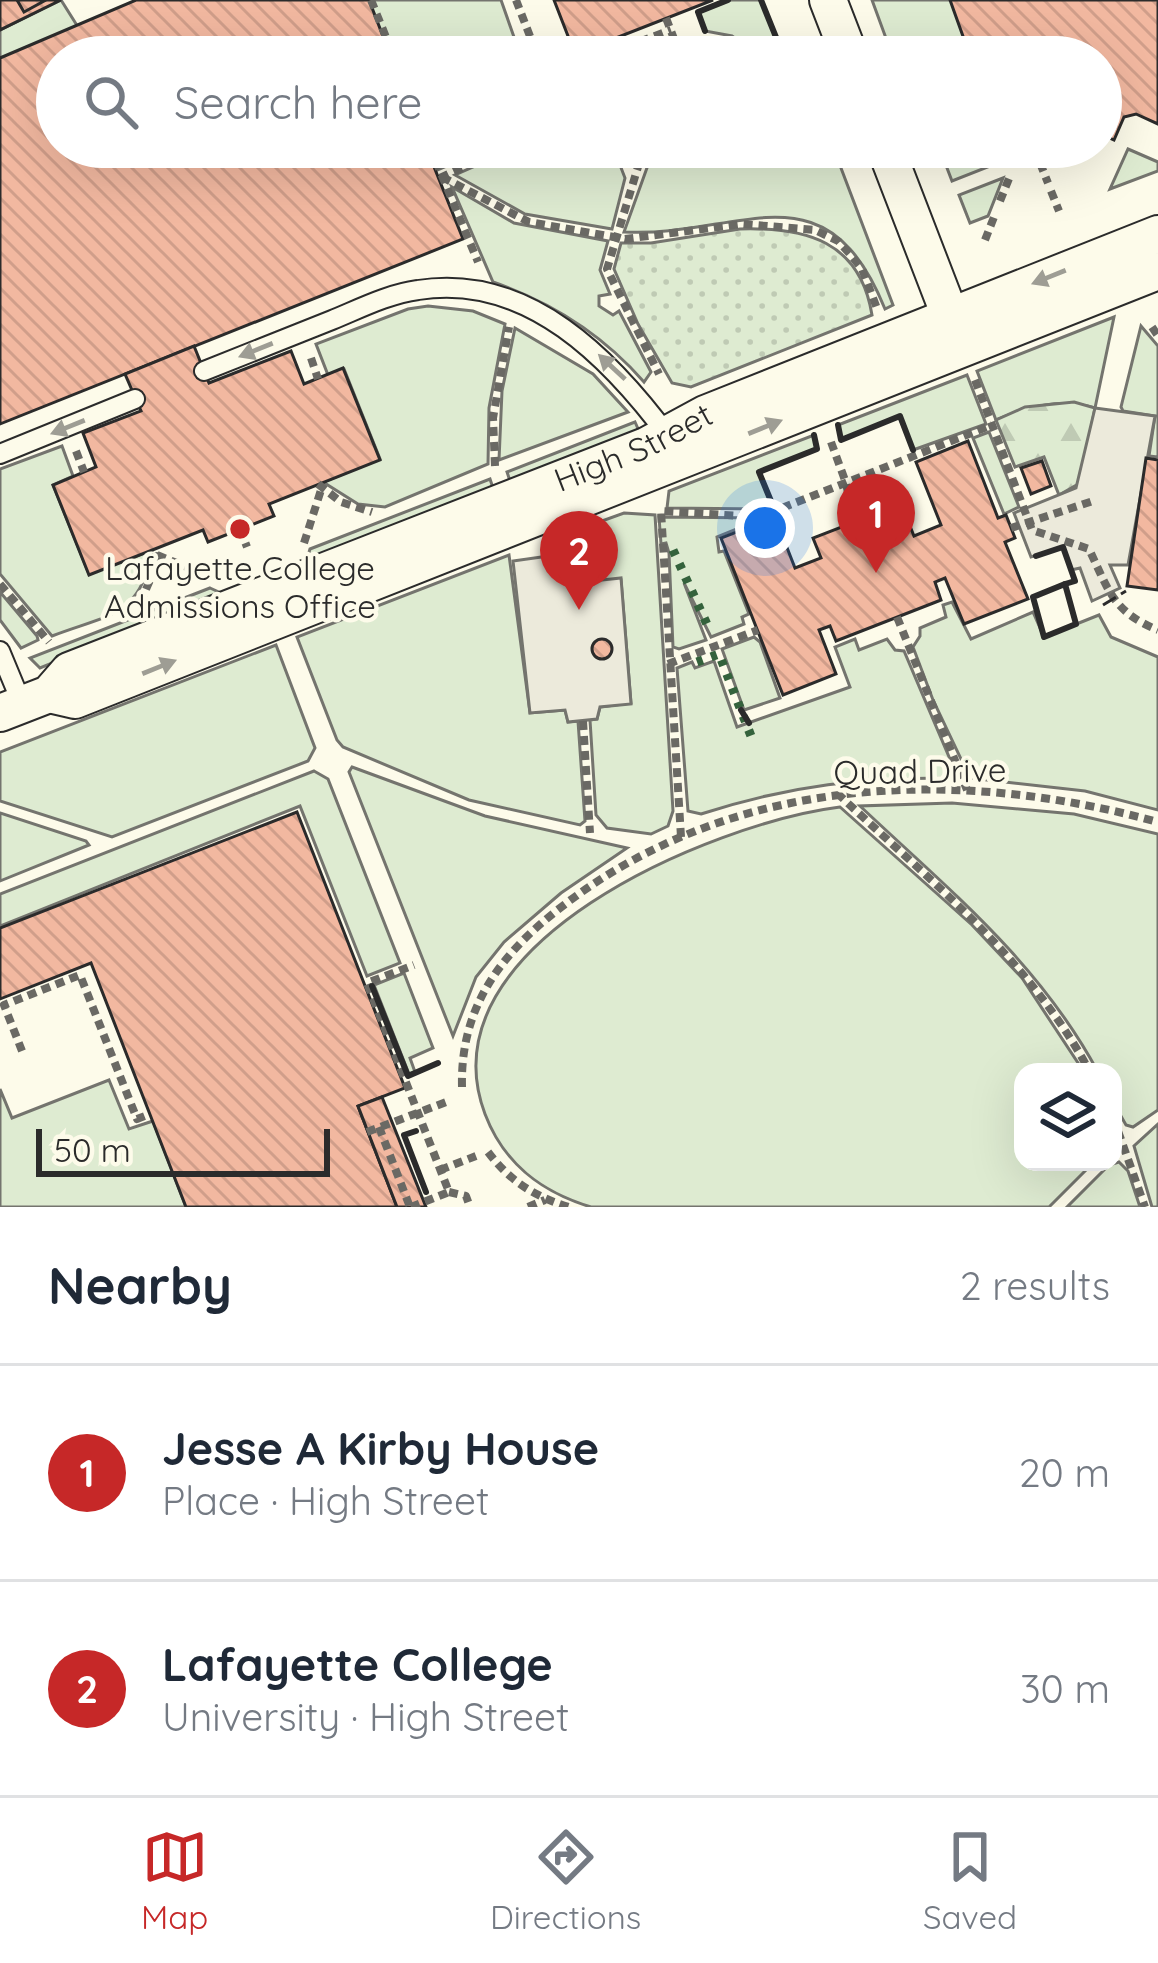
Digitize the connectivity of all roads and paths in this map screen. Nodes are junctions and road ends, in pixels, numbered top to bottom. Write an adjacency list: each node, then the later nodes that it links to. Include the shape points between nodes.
1 (371, 0): 6 (path)
2 (516, 0): 7 (path)
3 (827, 0): 10 (street)
4 (666, 18): 5 (path)
5 (671, 30): 8 (path); 9 (path)
6 (386, 36)
7 (530, 36)
8 (655, 36)
9 (673, 36)
10 (842, 36)
11 (437, 168): 17 (path)
12 (462, 168): 17 (path)
13 (637, 168): 22 (path)
14 (893, 168): 28 (street)
15 (1042, 168): 19 (path)
16 (1010, 176): 18 (path)
17 (441, 178): 22 (path, via 529,221); 25 (path)
18 (1000, 201)
19 (1059, 211)
20 (996, 212): 23 (path)
21 (1158, 234): 28 (street, High Street, one-way to 28)
22 (616, 237): 26 (path, via 742,224 815,230 838,241 862,269); 30 (path, via 607,269)
23 (986, 240)
24 (1158, 271): 28 (street, High Street)
25 (485, 280)
26 (881, 318)
27 (508, 334): 36 (path, via 492,435)
28 (962, 346): 32 (path); 34 (street, High Street)
29 (204, 371): 34 (lane, one-way to 29, via 634,389 573,334 471,290 416,290 378,301)
30 (663, 382)
31 (135, 399): 35 (lane, one-way to 35)
32 (992, 425): 38 (path); 39 (path)
33 (831, 442): 38 (path)
34 (676, 447): 57 (street, High Street, via 646,446 69,671)
35 (0, 454)
36 (496, 471)
37 (1026, 481): 39 (path)
38 (846, 483): 42 (path); 56 (path, via 759,517 661,512)
39 (1015, 485): 43 (path)
40 (1096, 500): 43 (path)
41 (386, 513): 46 (path, via 352,508 320,487)
42 (854, 520)
43 (1029, 521): 44 (path); 53 (path, via 1039,536 1089,550 1118,608)
44 (1011, 528)
45 (240, 529): 47 (path)
46 (304, 545)
47 (247, 547)
48 (216, 579): 50 (path, via 156,552)
49 (0, 584): 54 (path)
50 (137, 609)
51 (897, 617): 59 (path)
52 (758, 630): 56 (path)
53 (1158, 630)
54 (50, 643)
55 (0, 651): 57 (lane)
56 (668, 664): 63 (path)
57 (24, 704)
58 (583, 721): 62 (path)
59 (968, 790): 60 (path, Quad Drive); 61 (path, Quad Drive)
60 (837, 794): 63 (path, Quad Drive, via 763,808); 66 (path, via 1015,961)
61 (1158, 822)
62 (590, 833)
63 (681, 837): 67 (path, Quad Drive, via 580,893 512,950 475,1006)
64 (414, 965): 69 (path, via 367,983)
65 (22, 1051): 70 (path, via 4,1005 80,975 137,1120)
66 (1085, 1063)
67 (462, 1087)
68 (449, 1101): 69 (path)
69 (418, 1113): 71 (path); 76 (path)
70 (150, 1114)
71 (380, 1127): 72 (path); 80 (path)
72 (368, 1132)
73 (1122, 1143): 84 (path)
74 (488, 1152): 78 (path, via 505,1174)
75 (476, 1156): 76 (path)
76 (440, 1170): 77 (path)
77 (449, 1192): 79 (path); 81 (path, via 466,1196)
78 (546, 1199): 82 (path); 83 (path)
79 (426, 1204): 80 (path)
80 (410, 1207)
81 (470, 1207)
82 (528, 1207)
83 (568, 1207)
84 (1145, 1207)

